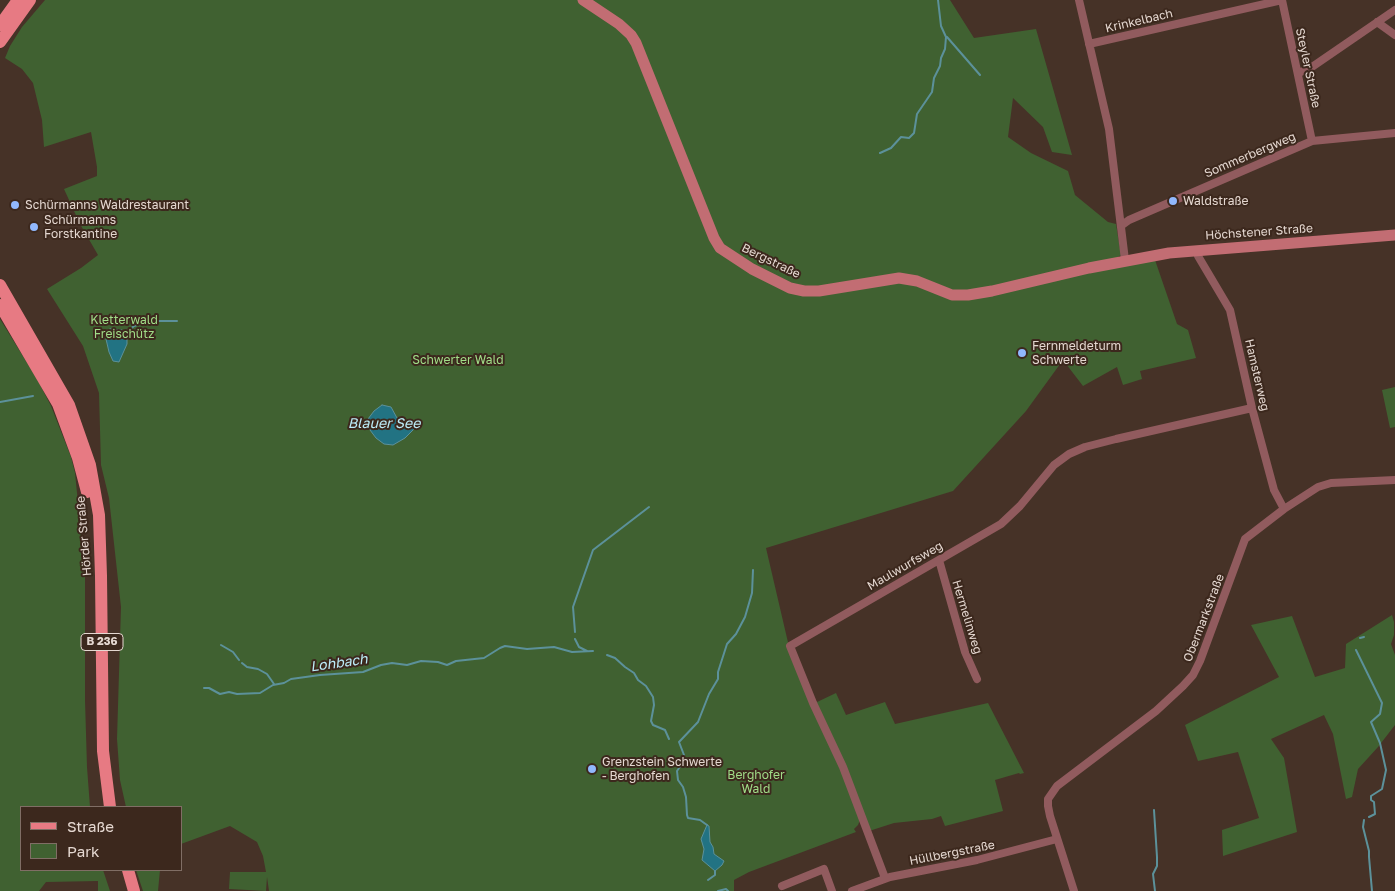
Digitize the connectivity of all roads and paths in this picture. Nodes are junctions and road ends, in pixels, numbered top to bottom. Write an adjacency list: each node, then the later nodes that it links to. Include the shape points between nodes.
1 (18, 0): 8 (main road)
2 (30, 0): 10 (main road)
3 (583, 0): 18 (main road, Bergstraße, via 619,24 636,43 720,248 771,279 790,288 811,291 899,278 952,295 968,295)
4 (1079, 0): 11 (street)
5 (1282, 0): 11 (street, Krinkelbach); 12 (street, Steyler Straße)
6 (1395, 10): 7 (street)
7 (1377, 22): 9 (street); 12 (street, via 1309,68)
8 (0, 24)
9 (1395, 35)
10 (0, 42)
11 (1089, 44): 15 (street, via 1109,129)
12 (1298, 72): 14 (street, Steyler Straße)
13 (1395, 133): 14 (street, Sommerbergweg)
14 (1312, 141): 15 (street, Sommerbergweg)
15 (1122, 225): 18 (street)
16 (1395, 235): 17 (main road, Höchstener Straße)
17 (1198, 250): 18 (main road, Höchstener Straße); 21 (street, Hamsterweg, via 1198,256 1230,310)
18 (1125, 260)
19 (0, 285): 27 (main road, Hörder Straße / B 236, via 69,405 90,465 99,515 103,752)
20 (0, 305): 26 (main road, Hörder Straße / B 236, via 58,404 78,458 88,498 93,547 96,751)
21 (1252, 408): 23 (street, Hamsterweg, via 1274,490); 24 (street, Maulwurfsweg, via 1116,439 1069,454 1054,465 1001,524)
22 (1395, 480): 23 (street, Obermarkstraße, via 1323,485)
23 (1284, 509): 28 (street, Obermarkstraße, via 1245,539 1193,675 1156,710 1053,790 1048,806)
24 (939, 560): 25 (street, Hermelinweg, via 965,652); 31 (street, Maulwurfsweg, via 790,646 843,767)
25 (977, 679)
26 (102, 806)
27 (110, 806)
28 (1057, 840): 31 (street, Hüllbergstraße); 37 (street, Obermarkstraße)
29 (119, 871): 33 (main road)
30 (128, 871): 34 (main road)
31 (884, 878): 36 (street, Hüllbergstraße)
32 (782, 886): 35 (street, via 824,870)
33 (125, 891)
34 (134, 891)
35 (832, 891)
36 (852, 891)
37 (1074, 891)

